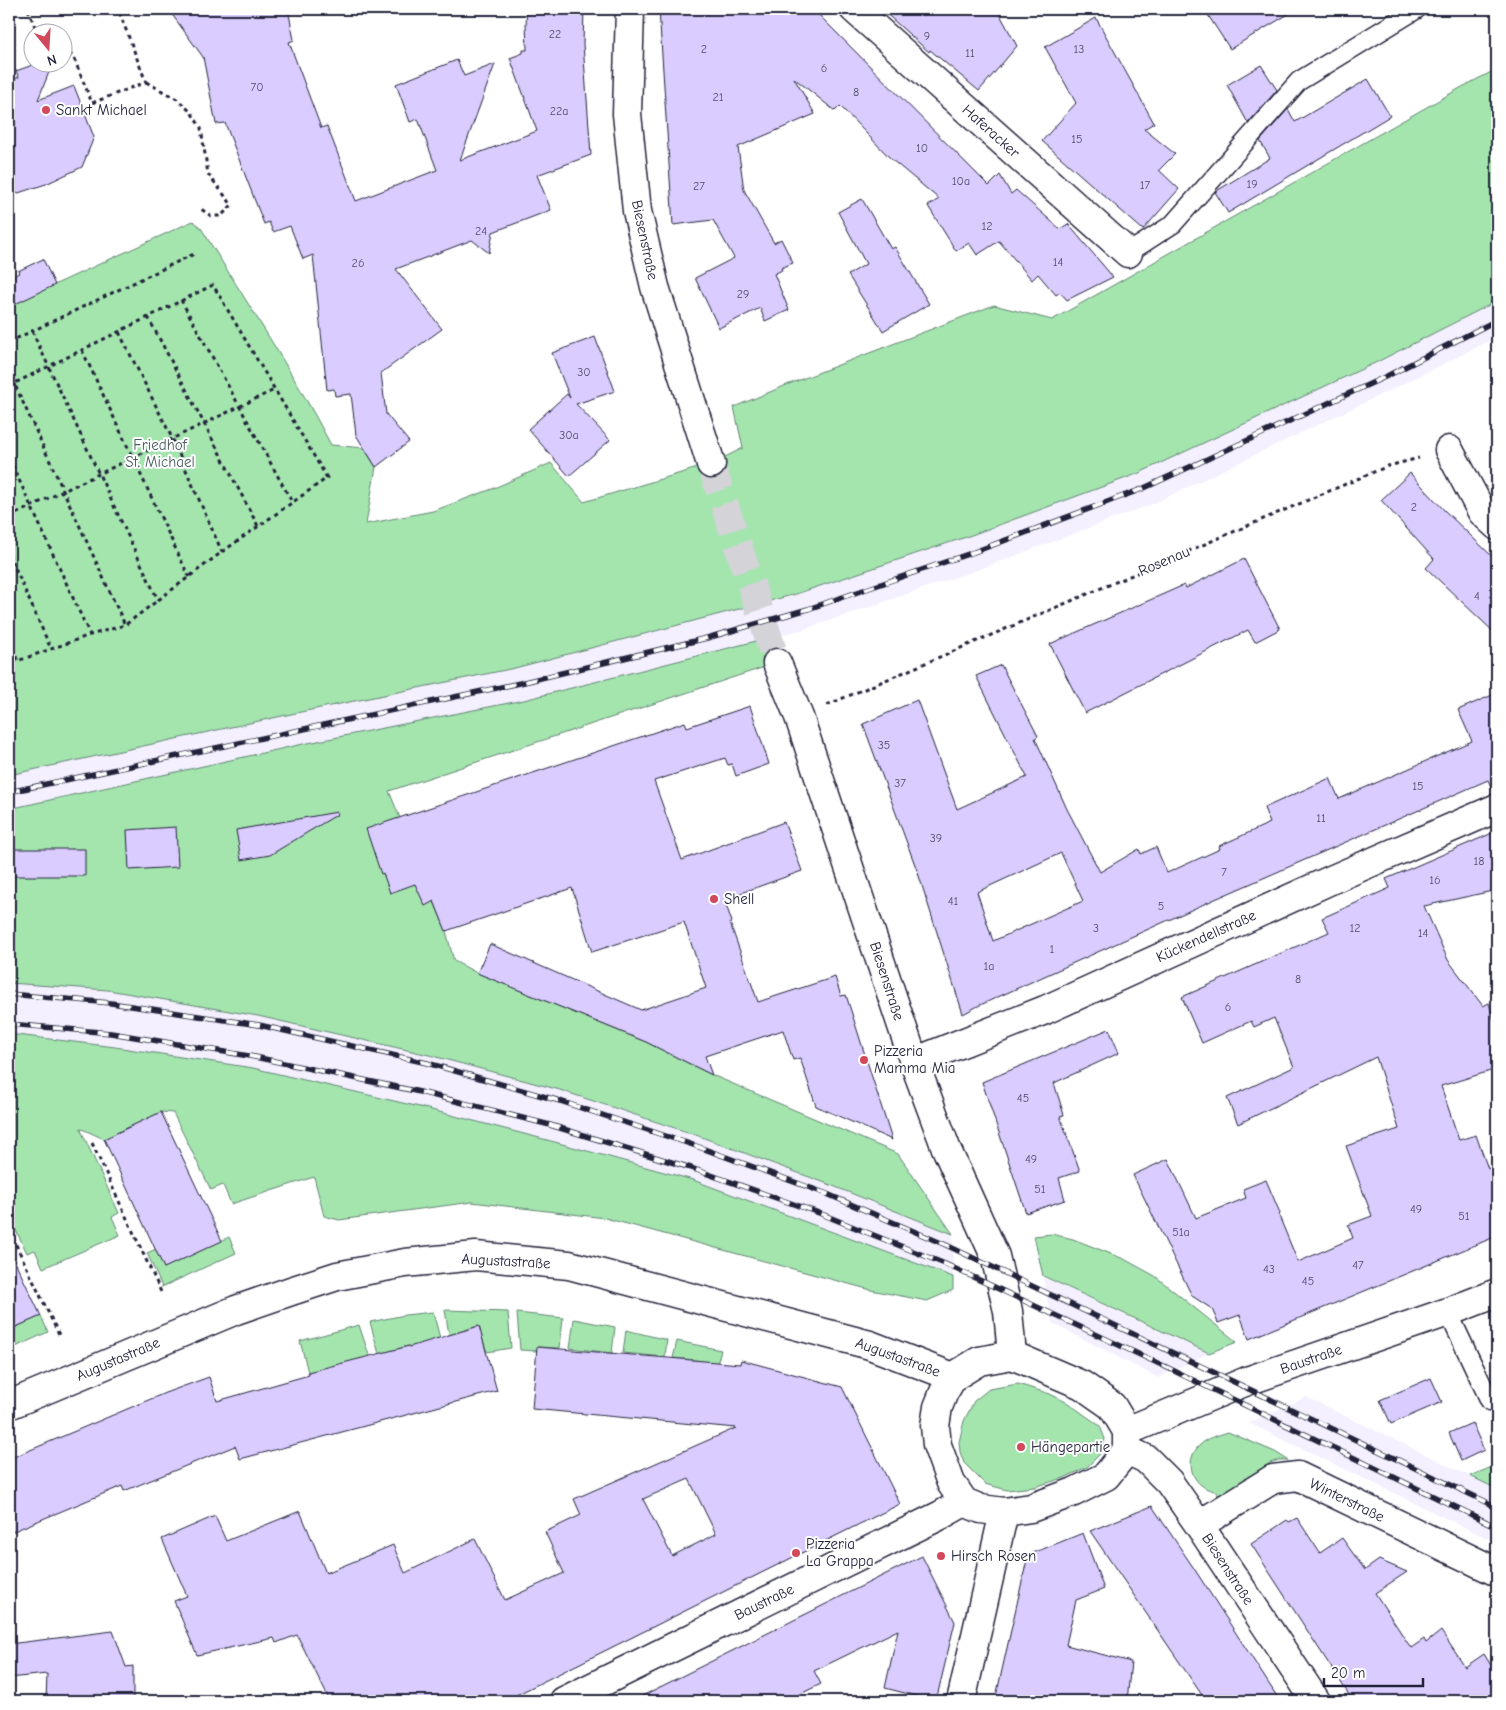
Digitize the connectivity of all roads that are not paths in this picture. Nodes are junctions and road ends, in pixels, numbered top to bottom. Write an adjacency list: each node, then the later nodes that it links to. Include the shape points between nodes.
1 (630, 9): 6 (street, Biesenstraße, via 627,114 637,211 655,287)
2 (854, 9): 4 (street, Haferacker)
3 (1417, 9): 4 (lane, via 1299,81 1173,224)
4 (1128, 253)
5 (1449, 450): 7 (street, via 1482,512)
6 (711, 464)
7 (1497, 526)
8 (777, 663): 10 (street, Biesenstraße, via 799,717)
9 (1497, 808): 10 (street, Kückendellstraße, via 1045,1010)
10 (914, 1062): 13 (street, Biesenstraße, via 946,1148 995,1256 1008,1311)
11 (1497, 1293): 12 (street, Baustraße)
12 (1448, 1312): 15 (lane); 17 (street, Baustraße, via 1247,1381)
13 (1012, 1355): 14 (street, via 979,1361); 17 (street, via 1082,1385 1112,1406)
14 (953, 1377): 16 (street, Augustastraße, via 870,1344 569,1265 476,1256 404,1263 337,1276 236,1310); 18 (street, via 938,1407 935,1426 937,1445 951,1483)
15 (1490, 1401)
16 (9, 1405)
17 (1127, 1440): 19 (street, Baustraße, via 1106,1476 1031,1508); 20 (street, Biesenstraße, via 1158,1471)
18 (964, 1502): 19 (street, Baustraße, via 981,1509); 22 (street, Baustraße)
19 (1004, 1512): 23 (street)
20 (1199, 1525): 21 (street, Winterstraße, via 1273,1479 1298,1476); 24 (street, Biesenstraße)
21 (1497, 1572)
22 (564, 1701)
23 (961, 1701)
24 (1316, 1701)

